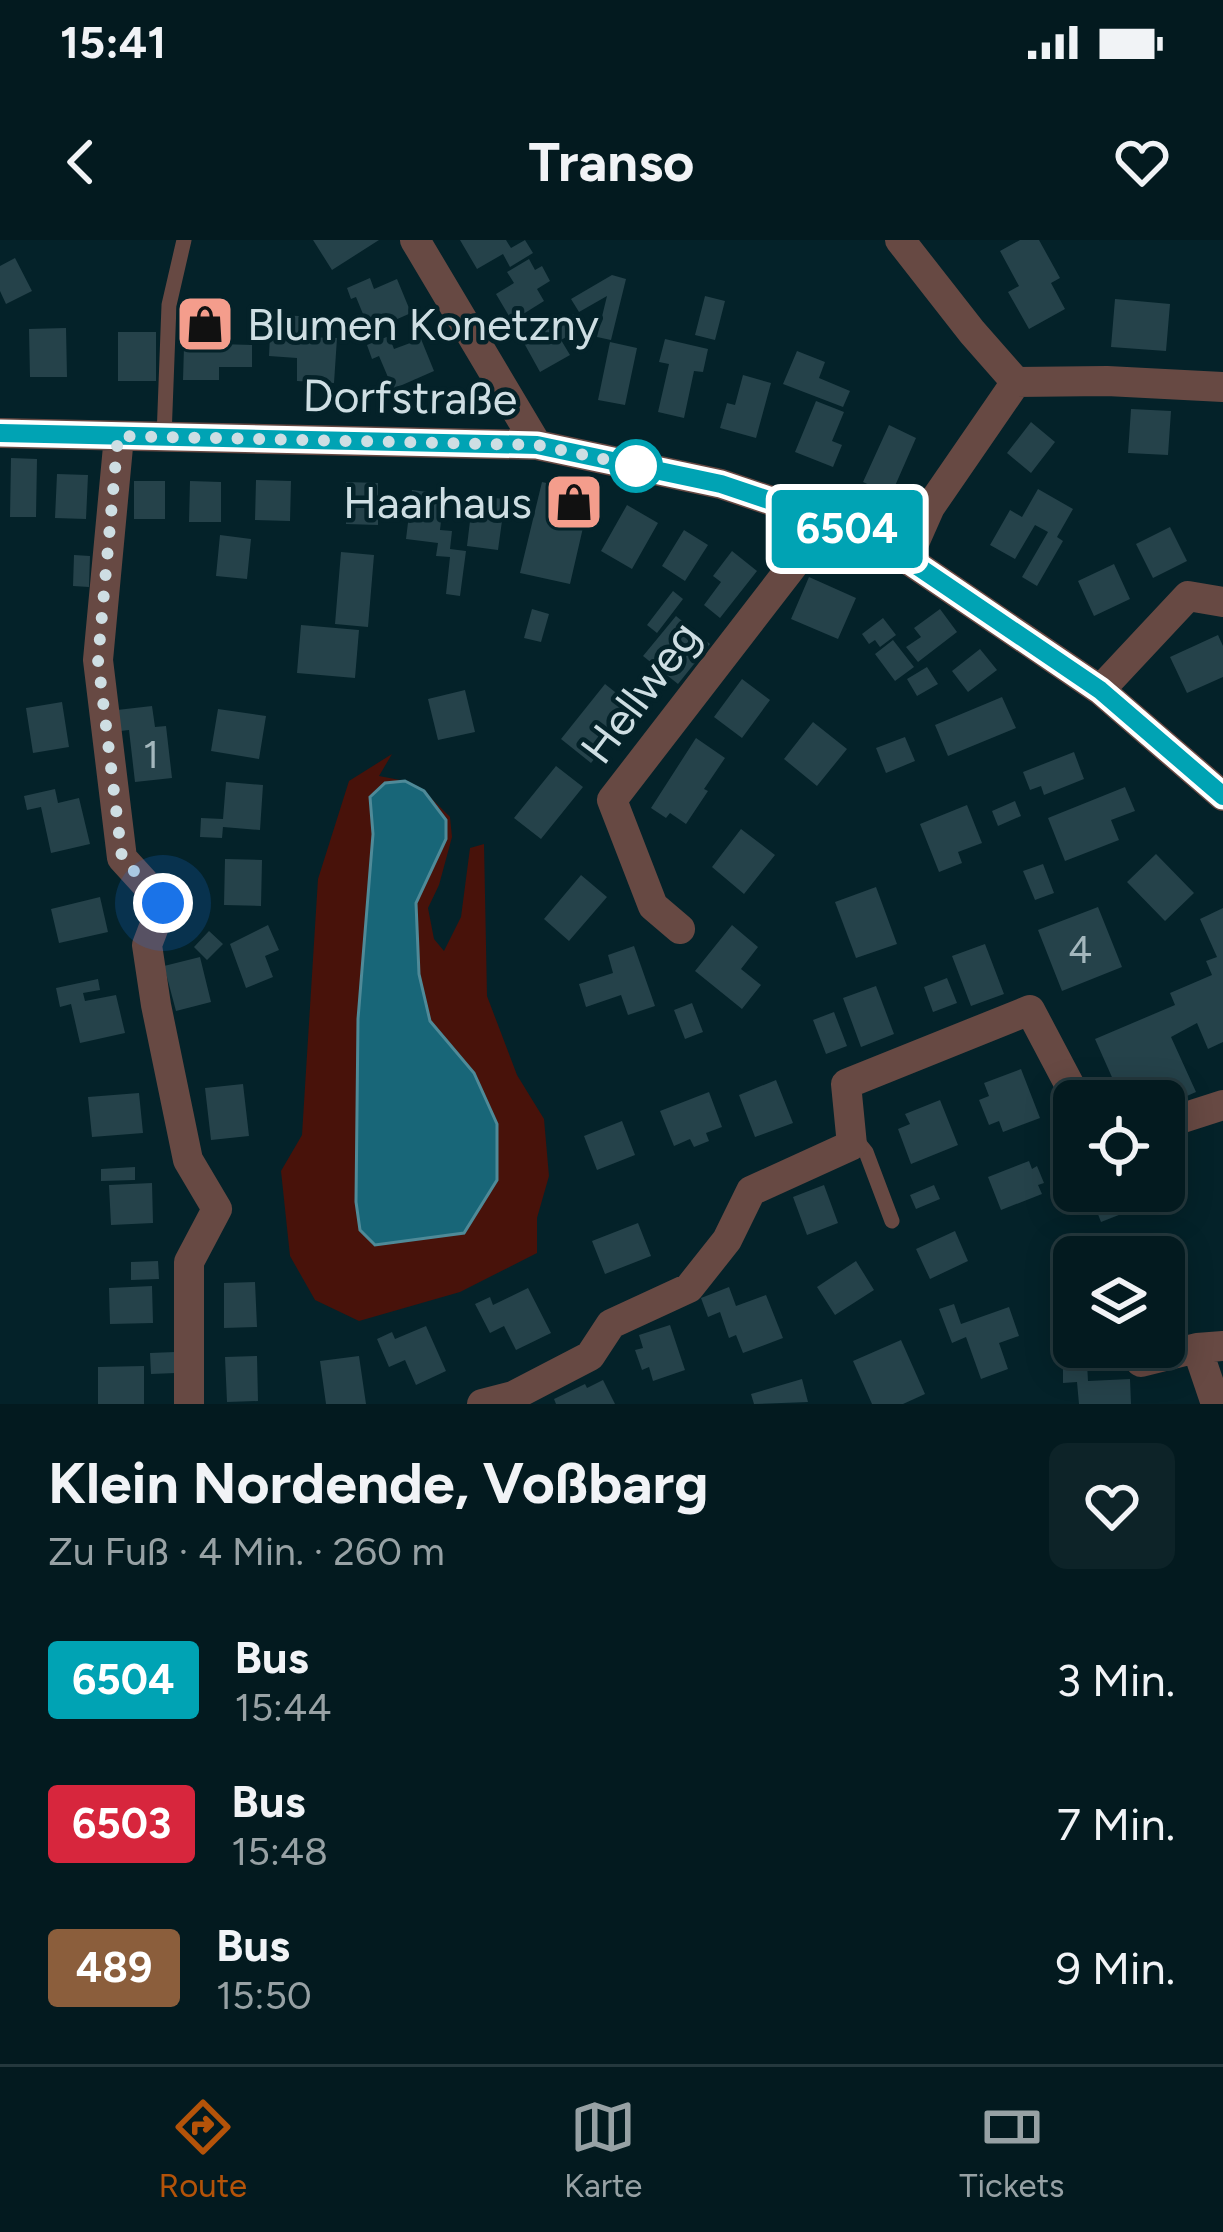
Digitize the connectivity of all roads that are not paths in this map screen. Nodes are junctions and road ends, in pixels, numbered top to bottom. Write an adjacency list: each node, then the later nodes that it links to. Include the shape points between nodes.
1 (184, 240): 8 (lane, via 169,305)
2 (416, 240): 9 (street)
3 (900, 240): 4 (street)
4 (1016, 382): 5 (street); 11 (street, via 930,507)
5 (1223, 387)
6 (0, 433): 7 (street, Dorfstraße)
7 (118, 436): 8 (street, Dorfstraße); 23 (street, via 98,660 122,858 163,903 147,945 156,1005 188,1160 217,1209 189,1262)
8 (164, 437): 9 (street, Dorfstraße)
9 (537, 445): 10 (street, Dorfstraße, via 721,484)
10 (828, 520): 11 (street, Dorfstraße); 15 (street, Hellweg, via 612,800 653,906)
11 (907, 559): 13 (street, Dorfstraße)
12 (1223, 602): 13 (street, via 1188,596)
13 (1100, 690): 14 (street, Dorfstraße)
14 (1223, 796)
15 (680, 929)
16 (1067, 1080): 19 (street, via 1030,1010 846,1084)
17 (1223, 1105): 18 (street)
18 (1185, 1117)
19 (851, 1134): 20 (lane); 22 (street, via 853,1145 751,1191 727,1240 688,1288 611,1324 590,1356)
20 (892, 1221)
21 (1210, 1347): 25 (street)
22 (515, 1400): 24 (street)
23 (189, 1404)
24 (482, 1404)
25 (1216, 1404)

